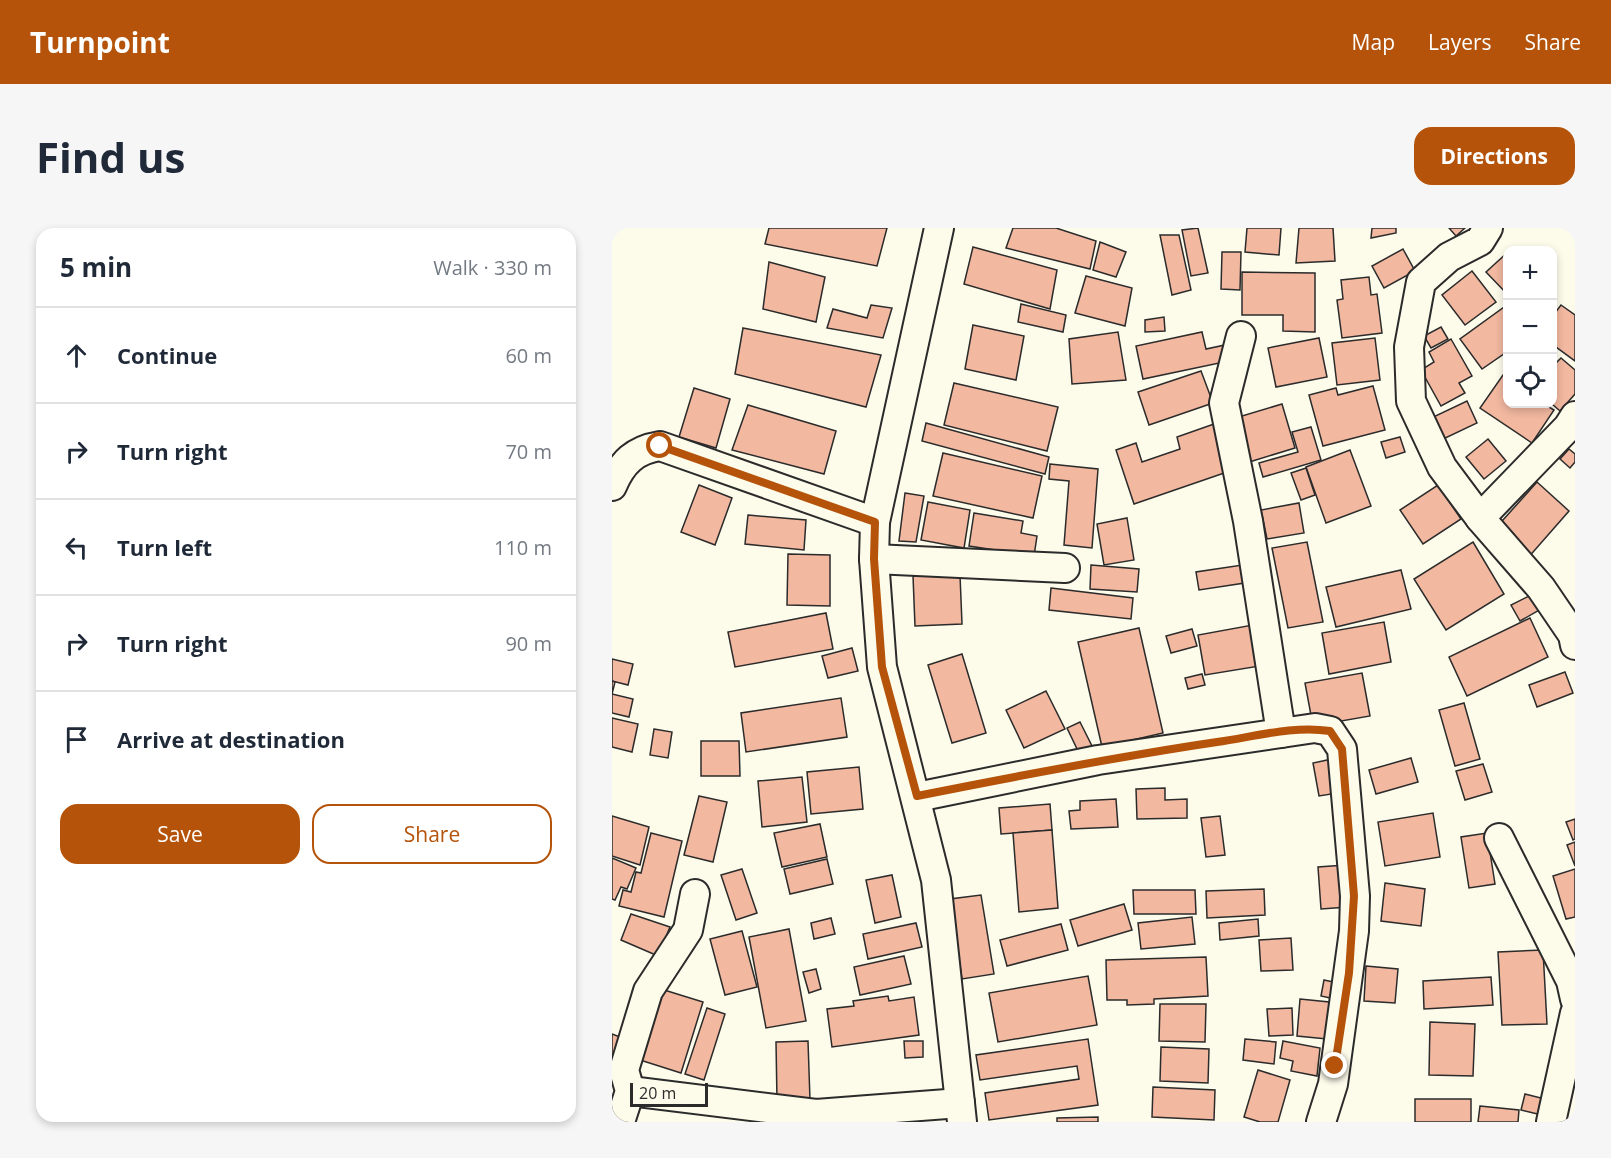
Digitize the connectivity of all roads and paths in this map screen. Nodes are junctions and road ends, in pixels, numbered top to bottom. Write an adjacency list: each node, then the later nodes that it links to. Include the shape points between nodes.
1 (939, 228): 7 (street)
2 (1488, 228): 6 (street, via 1480,241 1449,257 1421,282 1409,347 1411,401 1442,467)
3 (1241, 336): 11 (street, via 1224,403 1248,521)
4 (1575, 416): 6 (street, via 1569,427)
5 (612, 486): 7 (street, via 629,457 660,446)
6 (1480, 518): 10 (street, via 1541,588)
7 (875, 522): 8 (street)
8 (874, 559): 9 (street); 12 (street, via 882,667)
9 (1065, 568)
10 (1575, 645)
11 (1281, 733): 12 (street, via 1098,760); 20 (street, via 1315,728 1330,731 1342,749 1354,931 1333,1084)
12 (917, 796): 18 (street, via 936,880)
13 (1499, 838): 15 (street, via 1571,981)
14 (695, 894): 17 (street, via 688,930 648,991 624,1070)
15 (1575, 999)
16 (1575, 1013): 21 (street)
17 (630, 1091): 18 (street, via 816,1114); 19 (street)
18 (961, 1113)
19 (620, 1122)
20 (1321, 1122)
21 (1551, 1122)

